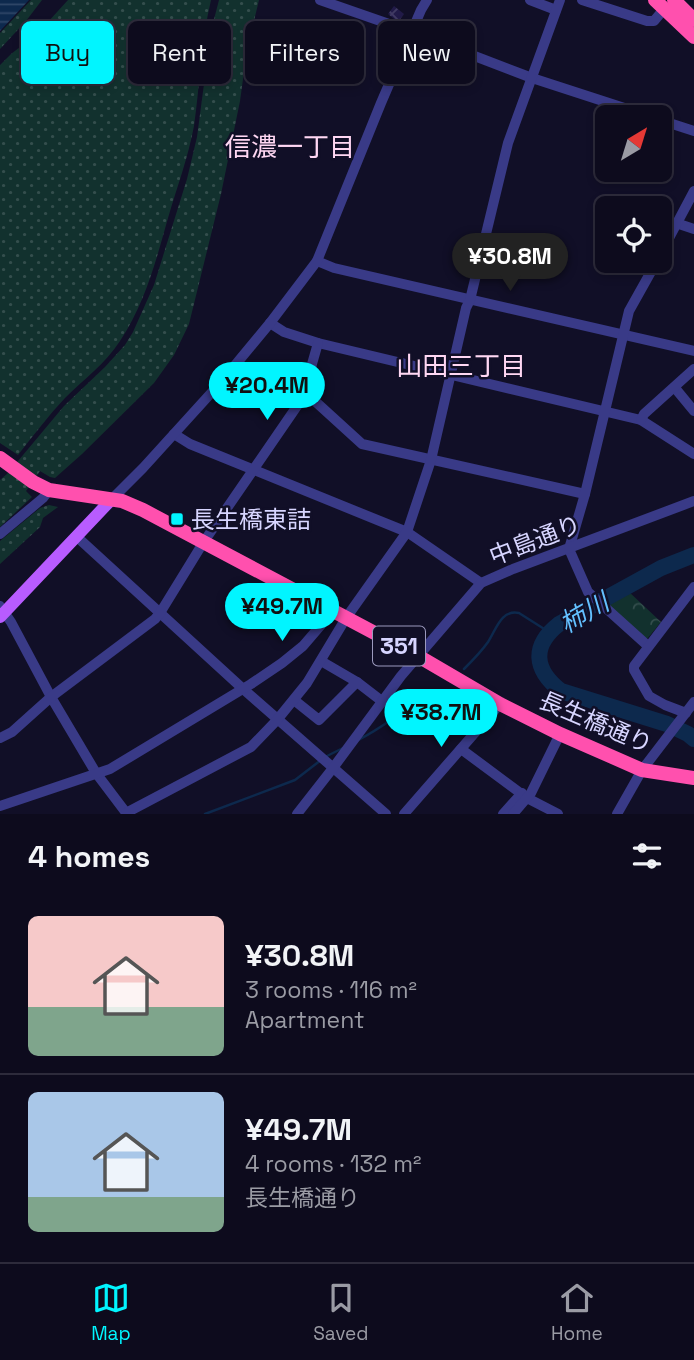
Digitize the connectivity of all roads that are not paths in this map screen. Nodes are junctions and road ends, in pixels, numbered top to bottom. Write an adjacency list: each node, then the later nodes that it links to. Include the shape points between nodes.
1 (320, 0): 8 (street)
2 (427, 0): 9 (street)
3 (530, 0): 6 (street)
4 (582, 0): 5 (street, via 648,21 654,21)
5 (664, 3): 7 (highway); 10 (highway)
6 (558, 5): 12 (street)
7 (694, 20)
8 (380, 21)
9 (416, 21)
10 (694, 37)
11 (475, 56): 12 (street)
12 (532, 78): 14 (street); 23 (street, via 508,143)
13 (389, 84): 21 (street)
14 (615, 105)
15 (672, 124): 16 (street)
16 (694, 131)
17 (694, 191): 18 (street)
18 (676, 223): 19 (street); 20 (street)
19 (694, 229)
20 (672, 231)
21 (317, 261): 23 (street); 24 (street)
22 (650, 273): 25 (street, via 629,311)
23 (470, 300): 25 (street); 29 (street)
24 (270, 323): 26 (street); 35 (street)
25 (624, 335): 27 (street); 33 (street)
26 (318, 343): 29 (street); 31 (street)
27 (694, 351)
28 (694, 369): 30 (street)
29 (450, 375): 33 (street); 38 (street)
30 (675, 388): 32 (street); 34 (street)
31 (306, 393): 38 (street, via 362,444); 39 (street)
32 (694, 411)
33 (605, 412): 34 (street); 41 (street)
34 (640, 420): 36 (street)
35 (174, 434): 39 (street); 42 (street)
36 (694, 454)
37 (0, 458): 40 (highway, 長生橋通り / 351)
38 (431, 460): 41 (street); 44 (street)
39 (253, 469): 44 (street); 47 (street)
40 (49, 490): 42 (highway, 長生橋通り / 351); 45 (street)
41 (585, 494): 48 (street)
42 (110, 500): 46 (main road); 47 (highway, 長生橋通り / 351, via 132,505)
43 (694, 501): 48 (street, 中島通り)
44 (407, 532): 49 (street); 53 (street)
45 (0, 534)
46 (76, 536): 51 (main road); 52 (street)
47 (202, 543): 52 (street); 53 (highway, 長生橋通り / 351)
48 (569, 549): 49 (street, 中島通り); 54 (street, via 587,592)
49 (481, 583): 55 (street, 中島通り)
50 (694, 587): 54 (street)
51 (2, 612): 59 (street)
52 (160, 613): 58 (street); 59 (street)
53 (339, 615): 55 (highway, 長生橋通り / 351); 56 (street); 58 (street, via 282,663)
54 (648, 646): 64 (street, via 634,670 649,696)
55 (418, 656): 61 (street, 中島通り); 63 (highway, 長生橋通り / 351)
56 (321, 661): 57 (street); 60 (street)
57 (357, 682): 60 (street, via 319,720); 61 (street)
58 (242, 688): 65 (street); 71 (street, via 110,769)
59 (51, 697): 67 (street); 71 (street)
60 (294, 700): 65 (street)
61 (383, 702): 69 (street, 中島通り)
62 (694, 702): 64 (street)
63 (500, 704): 66 (highway, 長生橋通り / 351); 68 (street)
64 (683, 717): 70 (street)
65 (277, 720): 69 (street); 75 (street, via 251,747)
66 (560, 734): 70 (highway, 長生橋通り / 351); 73 (street, via 531,793)
67 (0, 738)
68 (461, 749): 73 (street); 78 (street)
69 (333, 768): 76 (street, 中島通り); 77 (street)
70 (642, 770): 72 (highway, 長生橋通り / 351); 82 (street)
71 (96, 773): 74 (street); 75 (street)
72 (694, 778)
73 (525, 795): 79 (street); 80 (street); 81 (street)
74 (0, 806)
75 (127, 813)
76 (297, 814)
77 (386, 814)
78 (404, 814)
79 (503, 814)
80 (513, 814)
81 (558, 814)
82 (617, 814)

